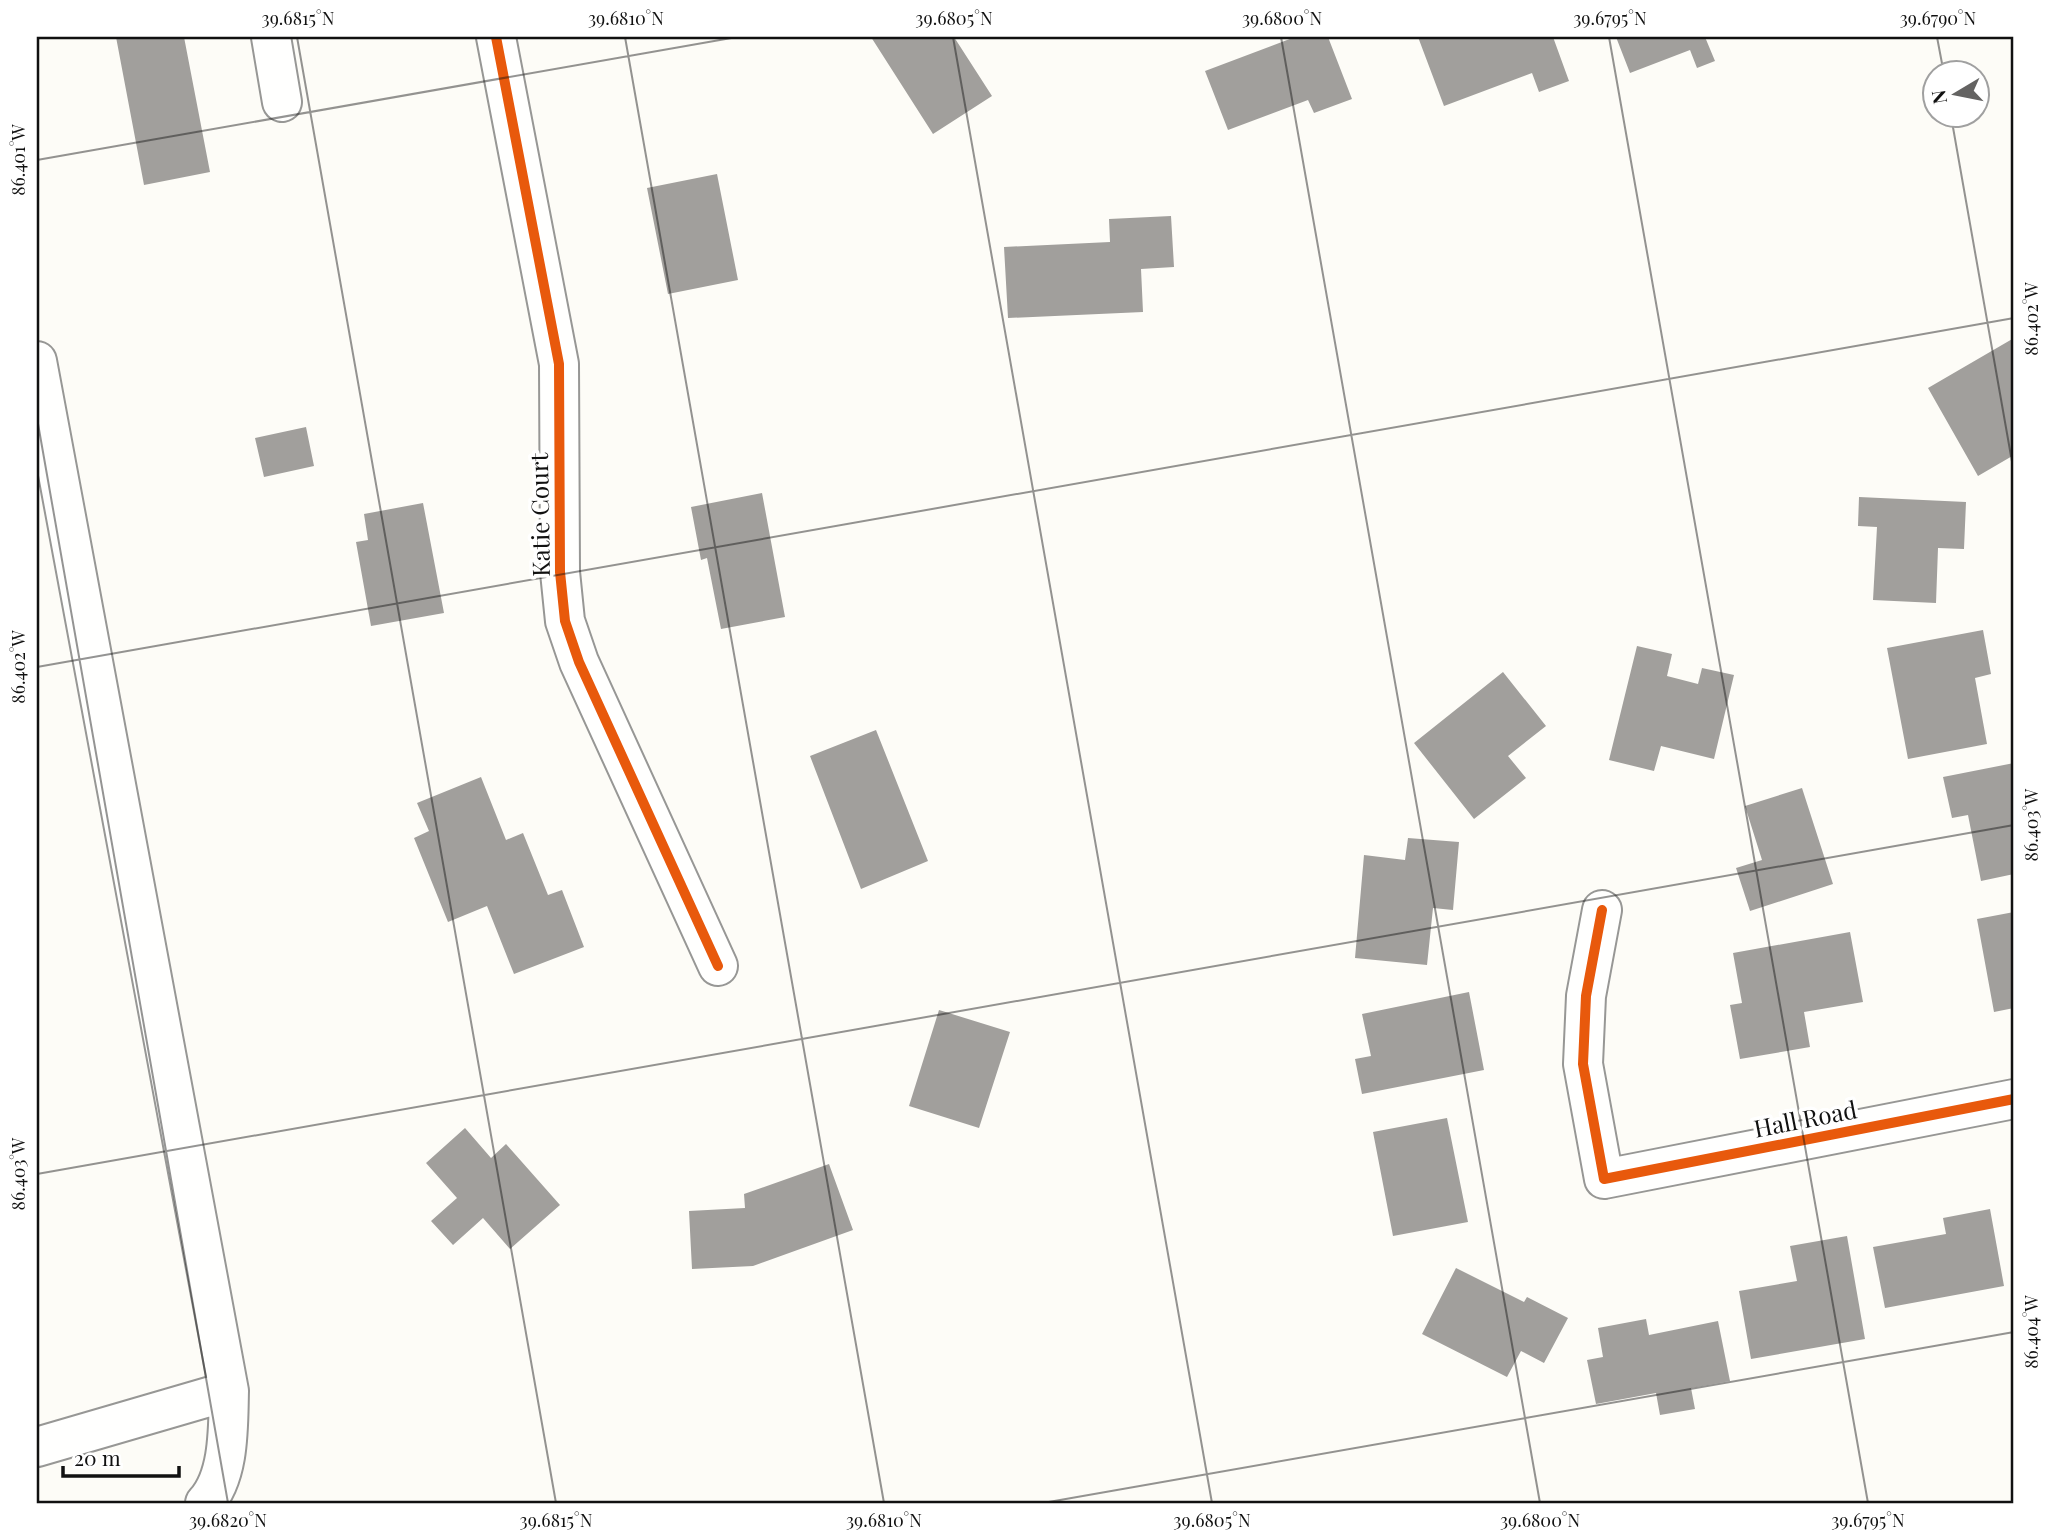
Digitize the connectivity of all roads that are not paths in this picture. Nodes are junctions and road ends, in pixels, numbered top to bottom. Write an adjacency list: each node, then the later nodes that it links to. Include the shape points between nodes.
1 (271, 37): 3 (street)
2 (496, 37): 6 (street, Katie Court, via 559,363 560,572 565,621 579,662)
3 (282, 102)
4 (37, 361): 8 (street)
5 (1602, 910): 7 (street, Hall Road, via 1586,996 1583,1064 1604,1179)
6 (718, 966)
7 (2014, 1099)
8 (229, 1391): 9 (street); 10 (street, via 228,1442 214,1494)
9 (37, 1447)
10 (205, 1503)

